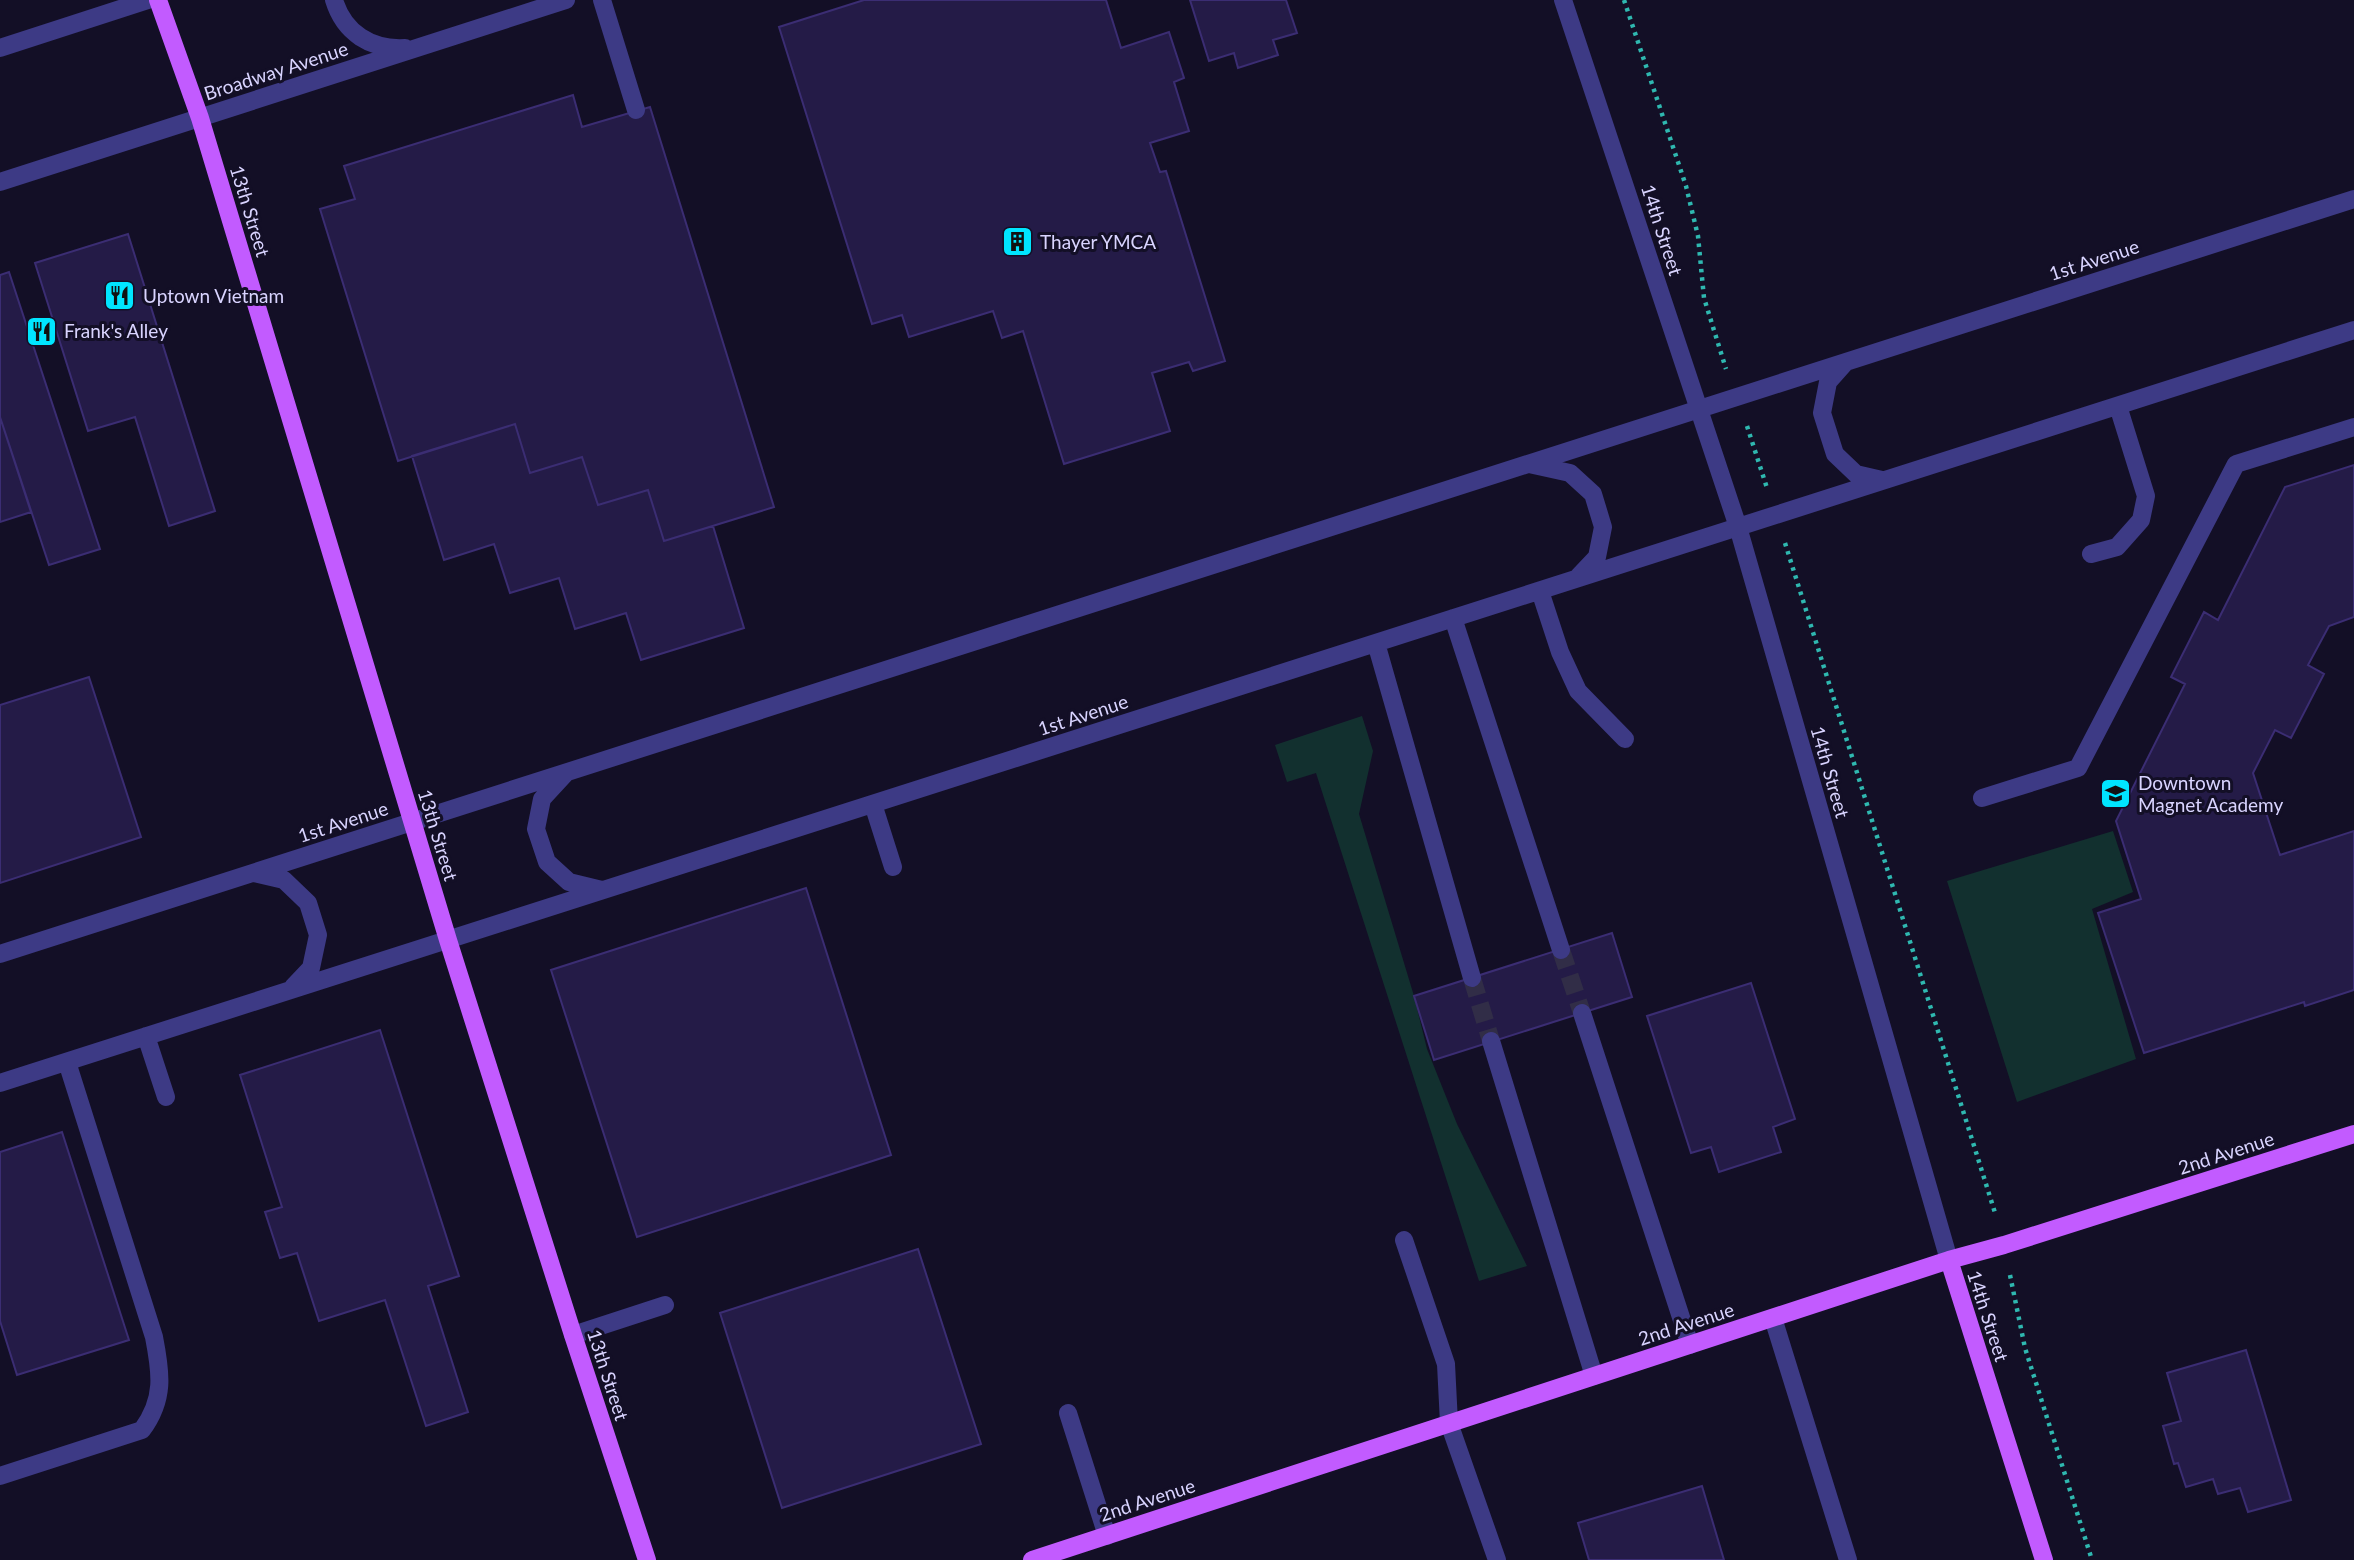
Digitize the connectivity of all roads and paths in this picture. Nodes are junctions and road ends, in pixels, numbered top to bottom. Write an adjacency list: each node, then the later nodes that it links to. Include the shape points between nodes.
1 (148, 0): 9 (street)
2 (158, 0): 11 (main road, 13th Street)
3 (334, 0): 8 (street, via 338,14 356,36 390,49)
4 (566, 0): 8 (street, Broadway Avenue)
5 (601, 0): 10 (street)
6 (1563, 0): 18 (street, 14th Street)
7 (1623, 0): 16 (path, via 1686,186 1698,236 1704,299)
8 (422, 47): 11 (street, Broadway Avenue)
9 (0, 48)
10 (636, 110)
11 (200, 118): 12 (street, Broadway Avenue); 33 (main road, 13th Street)
12 (0, 182)
13 (2354, 199): 15 (street, 1st Avenue)
14 (2354, 330): 17 (street, 1st Avenue)
15 (1846, 362): 16 (street, 1st Avenue); 21 (street, via 1828,382 1822,413 1835,454 1856,474)
16 (1737, 397): 18 (street, 1st Avenue); 22 (path)
17 (2118, 406): 21 (street, 1st Avenue); 24 (street, via 2146,496 2141,520 2117,547)
18 (1699, 409): 20 (street, 1st Avenue); 23 (street, 14th Street)
19 (2354, 427): 31 (street, via 2236,464 2078,768)
20 (1528, 464): 25 (street, 1st Avenue, via 1570,473 1592,494 1603,527 1597,557); 30 (street, 1st Avenue)
21 (1884, 481): 22 (street, 1st Avenue)
22 (1776, 515): 23 (street, 1st Avenue); 50 (path)
23 (1738, 527): 25 (street, 1st Avenue); 51 (street, 14th Street)
24 (2091, 554)
25 (1577, 579): 26 (street, 1st Avenue)
26 (1540, 591): 27 (street, 1st Avenue); 29 (street, via 1578,691)
27 (1453, 618): 28 (street, 1st Avenue); 38 (street)
28 (1376, 643): 32 (street, 1st Avenue); 40 (street)
29 (1625, 739)
30 (566, 773): 33 (street, 1st Avenue); 36 (street, 1st Avenue, via 542,799 537,829 547,862 569,882)
31 (1982, 798)
32 (873, 804): 34 (street); 36 (street, 1st Avenue)
33 (412, 822): 35 (street, 1st Avenue); 37 (main road, 13th Street)
34 (893, 867)
35 (253, 873): 39 (street, 1st Avenue); 41 (street, via 284,880 308,903 318,934 312,968)
36 (602, 891): 37 (street, 1st Avenue)
37 (448, 940): 41 (street, 1st Avenue); 54 (main road, 13th Street)
38 (1561, 950)
39 (0, 954)
40 (1472, 978)
41 (291, 990): 43 (street, 1st Avenue)
42 (1582, 1013): 55 (street)
43 (146, 1036): 45 (street, 1st Avenue); 47 (street)
44 (1491, 1041): 56 (street)
45 (67, 1062): 46 (street, 1st Avenue); 59 (street, via 154,1337 161,1376 153,1416 142,1430)
46 (0, 1083)
47 (166, 1097)
48 (2354, 1134): 50 (main road, 2nd Avenue)
49 (1404, 1240): 58 (street, via 1446,1364)
50 (2004, 1245): 51 (main road, 2nd Avenue); 66 (path, via 2025,1348)
51 (1949, 1260): 53 (main road, 2nd Avenue); 65 (main road, 14th Street)
52 (665, 1305): 54 (street)
53 (1773, 1318): 55 (main road, 2nd Avenue); 64 (street)
54 (573, 1335): 61 (main road, 13th Street)
55 (1690, 1345): 56 (main road, 2nd Avenue)
56 (1594, 1376): 58 (main road, 2nd Avenue)
57 (1068, 1413): 60 (street)
58 (1449, 1423): 60 (main road, 2nd Avenue); 63 (street)
59 (0, 1476)
60 (1107, 1536): 62 (main road, 2nd Avenue)
61 (647, 1560)
62 (1032, 1560)
63 (1497, 1560)
64 (1848, 1560)
65 (2044, 1560)
66 (2092, 1560)

